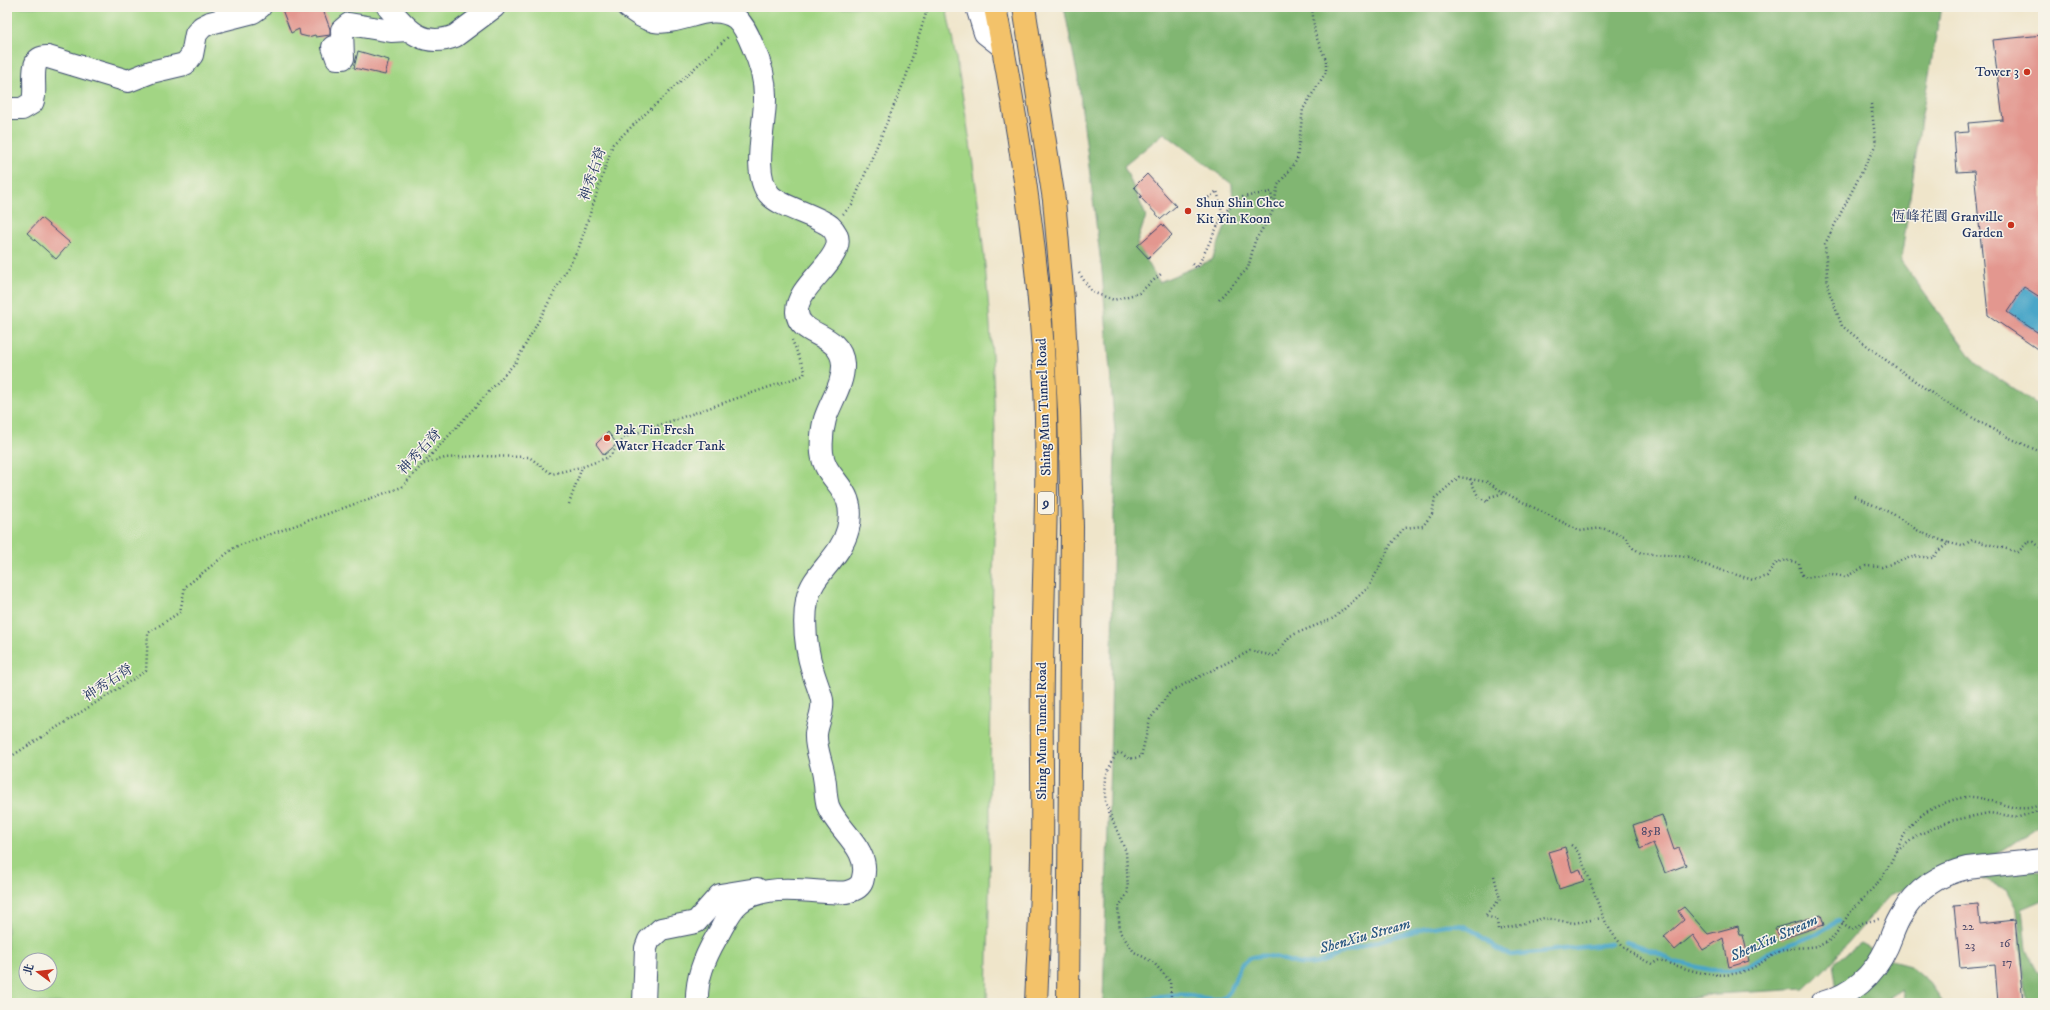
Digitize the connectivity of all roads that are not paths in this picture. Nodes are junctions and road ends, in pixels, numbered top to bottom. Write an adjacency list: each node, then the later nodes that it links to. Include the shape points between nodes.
1 (260, 7): 13 (street, via 253,12 202,27 196,34 192,55 185,64 128,80 48,57 40,57 34,65 35,94 32,103 22,109)
2 (388, 7): 10 (street)
3 (494, 7): 10 (street, via 448,39 423,38)
4 (628, 7): 15 (street, via 639,15 655,21 674,20 714,10 729,14 741,25 757,56 764,82 765,106 760,162 765,188 773,199 830,226 838,237 837,249 831,259 804,290 797,314 798,320 804,326 836,345 842,358 842,376 824,424 822,452 826,465 846,495 850,518 840,550 809,590 806,631 810,660 822,703 816,742 827,801 836,820 860,852 864,874 860,886 847,892)
5 (977, 7): 12 (street, via 985,33)
6 (995, 7): 12 (highway, Shing Mun Tunnel Road / 9)
7 (1024, 7): 9 (highway, Shing Mun Tunnel Road / 9)
8 (1030, 7): 9 (street)
9 (1028, 28): 19 (highway, Shing Mun Tunnel Road / 9, via 1051,178 1059,251 1070,411 1072,526)
10 (408, 30): 11 (street, via 390,31 349,24 342,30 343,58 337,58)
11 (333, 47)
12 (1003, 47): 18 (highway, Shing Mun Tunnel Road / 9, via 1030,210 1046,427 1042,859)
13 (7, 109)
14 (2043, 860): 20 (street, via 1956,871 1928,884 1902,912 1887,948 1872,971 1852,990)
15 (774, 891): 16 (street, via 757,889 722,894 715,898 696,922 664,928 654,934 646,948); 17 (street, via 747,898 733,909 703,965 698,981)
16 (644, 1003)
17 (697, 1003)
18 (1036, 1003)
19 (1068, 1003)
20 (1822, 1003)

